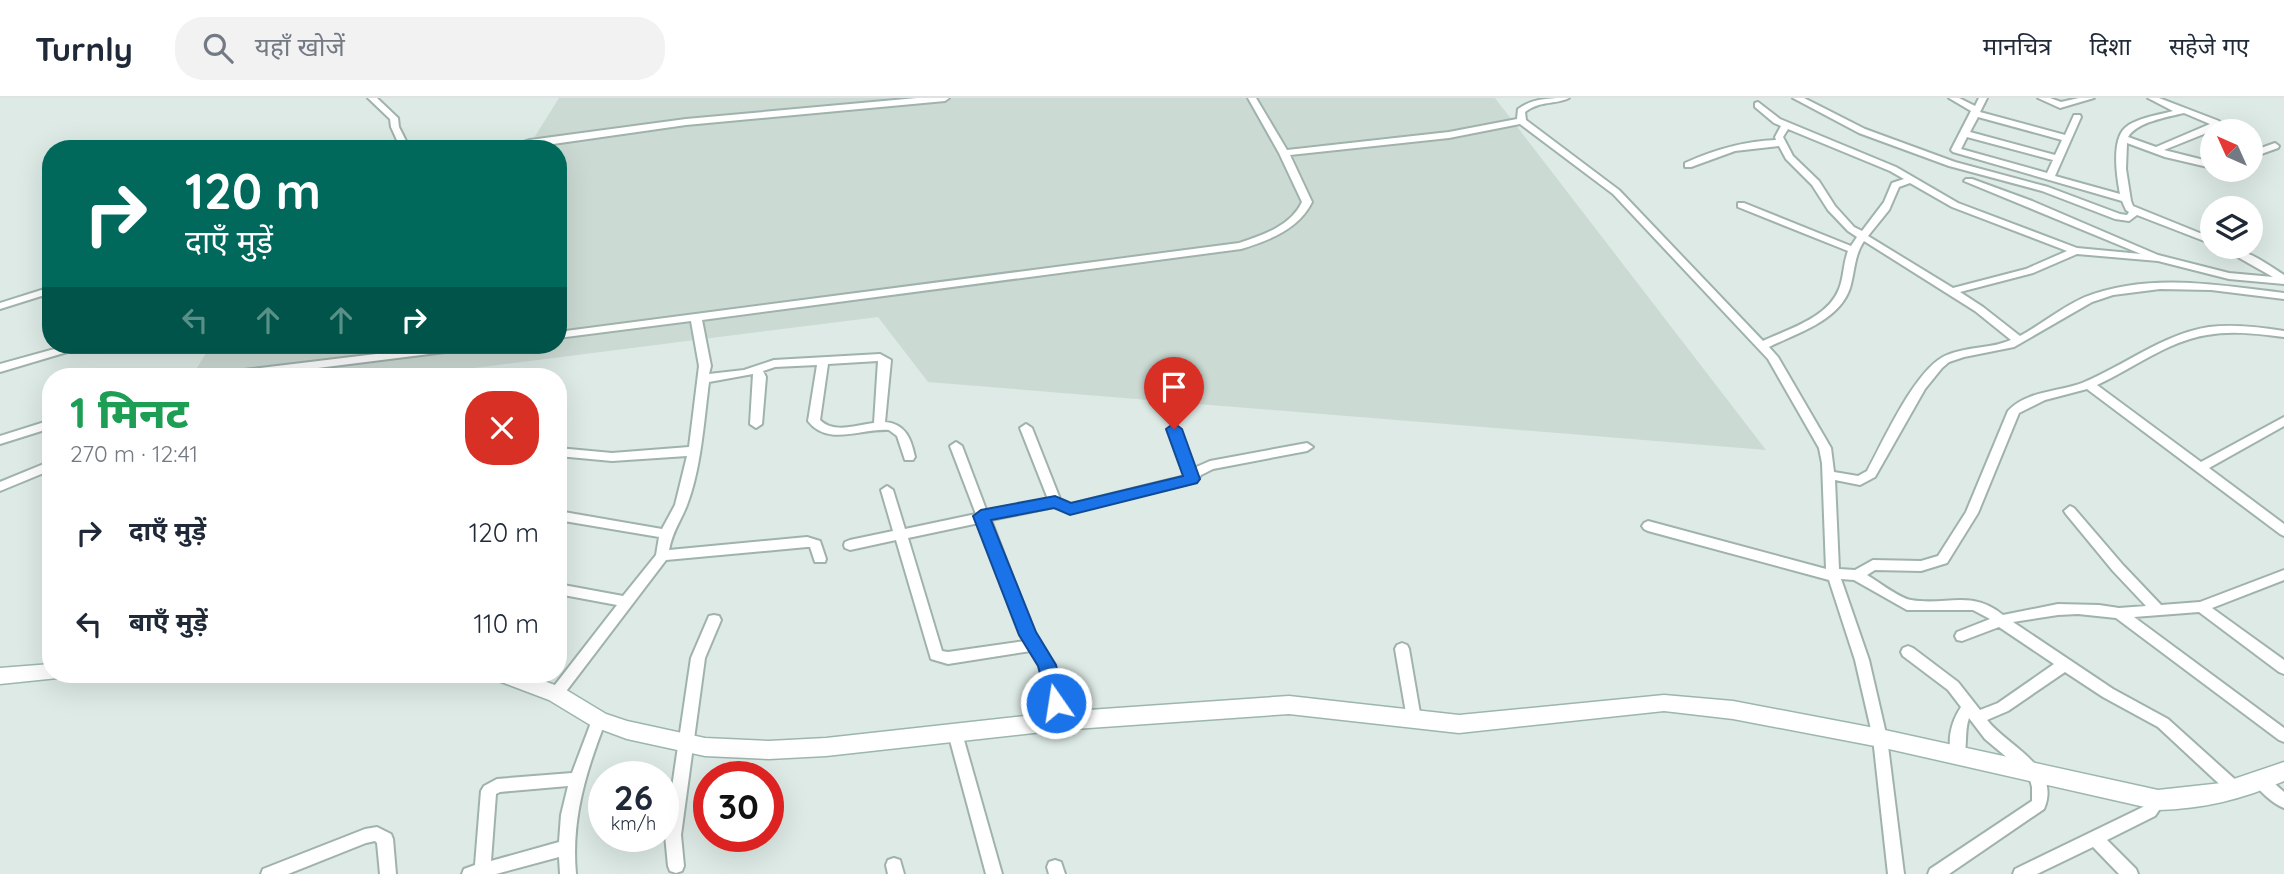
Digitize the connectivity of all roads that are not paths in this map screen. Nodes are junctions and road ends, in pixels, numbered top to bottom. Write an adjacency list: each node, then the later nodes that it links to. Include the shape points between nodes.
1 (372, 98): 22 (street, via 394,118)
2 (945, 98): 12 (street)
3 (1252, 98): 28 (street)
4 (1565, 98): 11 (street)
5 (1797, 98): 37 (street, via 1852,127 1946,162 2040,187 2124,218)
6 (1953, 98): 14 (street)
7 (1983, 98): 14 (street)
8 (2042, 98): 9 (street, via 2060,105)
9 (2090, 98)
10 (2152, 98): 15 (street)
11 (1543, 99): 17 (street, via 1521,111)
12 (862, 102): 23 (street)
13 (1758, 104): 18 (street)
14 (1975, 111): 19 (street); 20 (street)
15 (2181, 111): 21 (street, via 2132,127); 26 (street, via 2216,125)
16 (2077, 117): 20 (street)
17 (1522, 121): 28 (street, via 1449,135); 52 (street, via 1616,192)
18 (1786, 124): 24 (street, via 1780,132); 33 (street)
19 (1964, 133): 29 (street); 32 (street, via 1958,151)
20 (2067, 138): 29 (street)
21 (2124, 139): 26 (street); 35 (street, via 2120,157)
22 (402, 140)
23 (552, 140)
24 (1781, 143): 31 (street, via 1730,148); 39 (street, via 1831,208)
25 (2275, 146): 27 (street)
26 (2155, 150): 30 (street)
27 (2263, 150)
28 (1284, 153): 48 (street, via 1305,193 1305,209 1271,233 1241,246)
29 (2059, 159): 32 (street)
30 (2200, 162)
31 (1688, 165)
32 (2050, 177): 35 (street)
33 (1910, 180): 39 (street, via 1895,185 1892,201); 41 (street, via 1955,205)
34 (1969, 181): 42 (street)
35 (2126, 199): 37 (street)
36 (1741, 205): 40 (street)
37 (2135, 211): 38 (street)
38 (2200, 236)
39 (1862, 238): 40 (street); 44 (street)
40 (1853, 250): 52 (street, via 1844,292 1835,304 1806,325)
41 (2075, 251): 42 (street); 44 (street, via 2042,269)
42 (2158, 258): 43 (street, via 2229,276 2284,281)
43 (2250, 259)
44 (1950, 292): 51 (street)
45 (42, 293): 47 (street)
46 (2284, 296): 51 (street, via 2173,287 2121,291 2090,299)
47 (0, 306)
48 (695, 318): 49 (street); 59 (street, via 705,366)
49 (567, 334)
50 (2284, 334): 60 (street, via 2221,329 2196,334)
51 (2018, 340): 75 (street, via 1942,362 1928,377 1871,474 1860,481)
52 (1762, 346): 75 (street, via 1825,448)
53 (49, 354): 56 (street)
54 (404, 354): 57 (street)
55 (823, 361): 58 (street); 64 (street, via 816,424 830,432); 64 (street, via 885,360)
56 (0, 368)
57 (292, 368)
58 (757, 369): 59 (street); 62 (street)
59 (703, 379): 70 (street)
60 (2088, 384): 73 (street); 91 (street, via 2014,411 1972,513 1942,560 1921,566 1873,565)
61 (2284, 421): 73 (street)
62 (755, 424)
63 (42, 427): 67 (street)
64 (880, 428): 72 (street, via 902,433)
65 (1027, 428): 79 (street)
66 (1174, 429): 76 (street)
67 (0, 440)
68 (956, 446): 81 (street)
69 (1307, 447): 76 (street, via 1210,465)
70 (694, 451): 71 (street, via 612,457); 85 (street, via 681,505)
71 (567, 453)
72 (909, 457)
73 (2202, 467): 84 (street)
74 (42, 469): 77 (street)
75 (1829, 477): 90 (street)
76 (1192, 479): 79 (street, via 1070,509)
77 (0, 487)
78 (887, 490): 86 (street)
79 (1055, 502): 81 (street)
80 (2070, 511): 96 (street)
81 (981, 516): 86 (street); 101 (street)
82 (567, 517): 85 (street)
83 (1648, 526): 90 (street)
84 (2284, 531)
85 (666, 534): 88 (street)
86 (899, 535): 87 (street); 101 (street, via 936,655 948,658)
87 (850, 545)
88 (662, 556): 89 (street, via 807,542 815,544); 94 (street)
89 (820, 559)
90 (1833, 572): 91 (street); 118 (street, via 1862,660)
91 (1857, 575): 99 (street, via 1907,605 1974,605)
92 (2284, 575): 95 (street)
93 (567, 591): 94 (street)
94 (626, 603): 108 (street)
95 (2201, 607): 96 (street); 105 (street)
96 (2159, 611): 97 (street)
97 (2119, 613): 99 (street, via 2029,611); 117 (street)
98 (714, 620): 119 (street, via 698,659)
99 (1999, 620): 100 (street); 104 (street)
100 (1962, 636)
101 (1035, 645): 115 (street, via 1047,665)
102 (1402, 649): 113 (street)
103 (1908, 653): 112 (street, via 1953,686)
104 (2065, 664): 112 (street, via 2003,707); 125 (street, via 2163,723)
105 (2284, 668)
106 (42, 673): 107 (street)
107 (0, 676)
108 (567, 680)
109 (527, 683): 111 (street)
110 (564, 683): 111 (street)
111 (556, 694): 114 (street)
112 (1973, 712): 120 (street, via 1963,713); 122 (street, via 1990,735)
113 (1414, 719): 115 (street, via 1289,705); 118 (street, via 1459,724 1664,703 1733,710)
114 (600, 720): 119 (street); 123 (street)
115 (1060, 721): 116 (street)
116 (956, 733): 119 (street, via 769,750); 135 (street)
117 (2284, 736)
118 (1880, 738): 120 (street); 136 (street)
119 (685, 744): 130 (street, via 673,835)
120 (1958, 755): 122 (street)
121 (2284, 771): 124 (street)
122 (2035, 772): 126 (street); 137 (street, via 2039,804)
123 (575, 779): 129 (street); 131 (street, via 497,786 489,791)
124 (2261, 781): 125 (street); 127 (street)
125 (2234, 788): 126 (street, via 2188,801)
126 (2158, 800): 128 (street, via 2150,811)
127 (2284, 801)
128 (2094, 837): 138 (street); 139 (street)
129 (564, 848): 131 (street); 134 (street)
130 (676, 866)
131 (478, 872)
132 (270, 874): 133 (street, via 377,834 385,839)
133 (388, 874)
134 (568, 874)
135 (993, 874)
136 (1896, 874)
137 (1936, 874)
138 (2021, 874)
139 (2130, 874)

